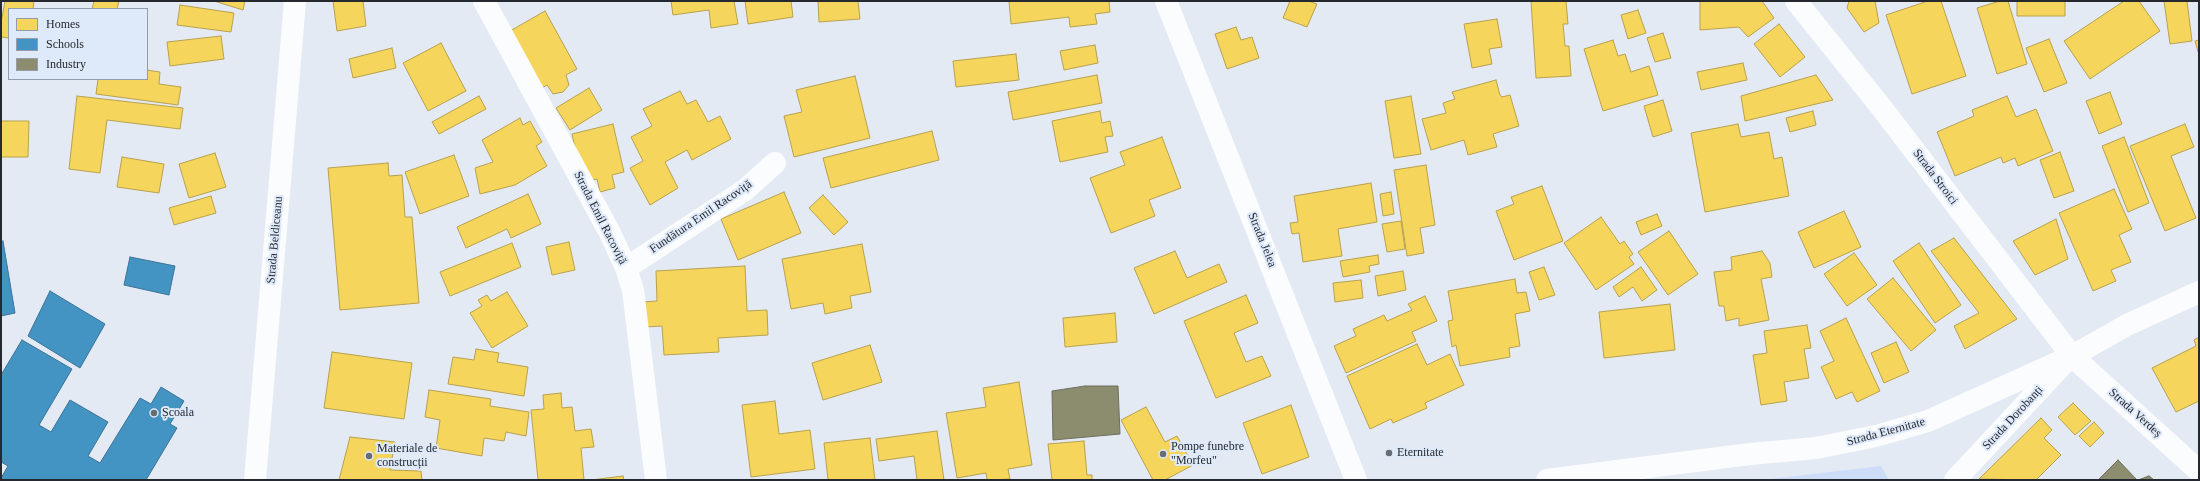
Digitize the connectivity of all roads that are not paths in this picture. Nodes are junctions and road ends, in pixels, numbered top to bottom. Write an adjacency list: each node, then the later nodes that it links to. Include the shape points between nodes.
1 (295, 1): 10 (street, Strada Beldiceanu)
2 (484, 1): 6 (street, Strada Emil Racoviță)
3 (1166, 1): 12 (street, Strada Jelea)
4 (1796, 1): 8 (street, Strada Stroici, via 1881,106)
5 (775, 163): 6 (street, Fundătura Emil Racoviță, via 745,190)
6 (626, 268): 11 (street, Strada Emil Racoviță, via 632,290)
7 (2199, 292): 8 (street, Strada Eternitate, via 2127,325)
8 (2072, 356): 9 (street, Strada Verdeș); 13 (street, Strada Eternitate, via 1928,421 1876,436 1816,448); 14 (street, Strada Dorobanți)
9 (2199, 471)
10 (256, 480)
11 (656, 480)
12 (1356, 480)
13 (1547, 480)
14 (1955, 480)

